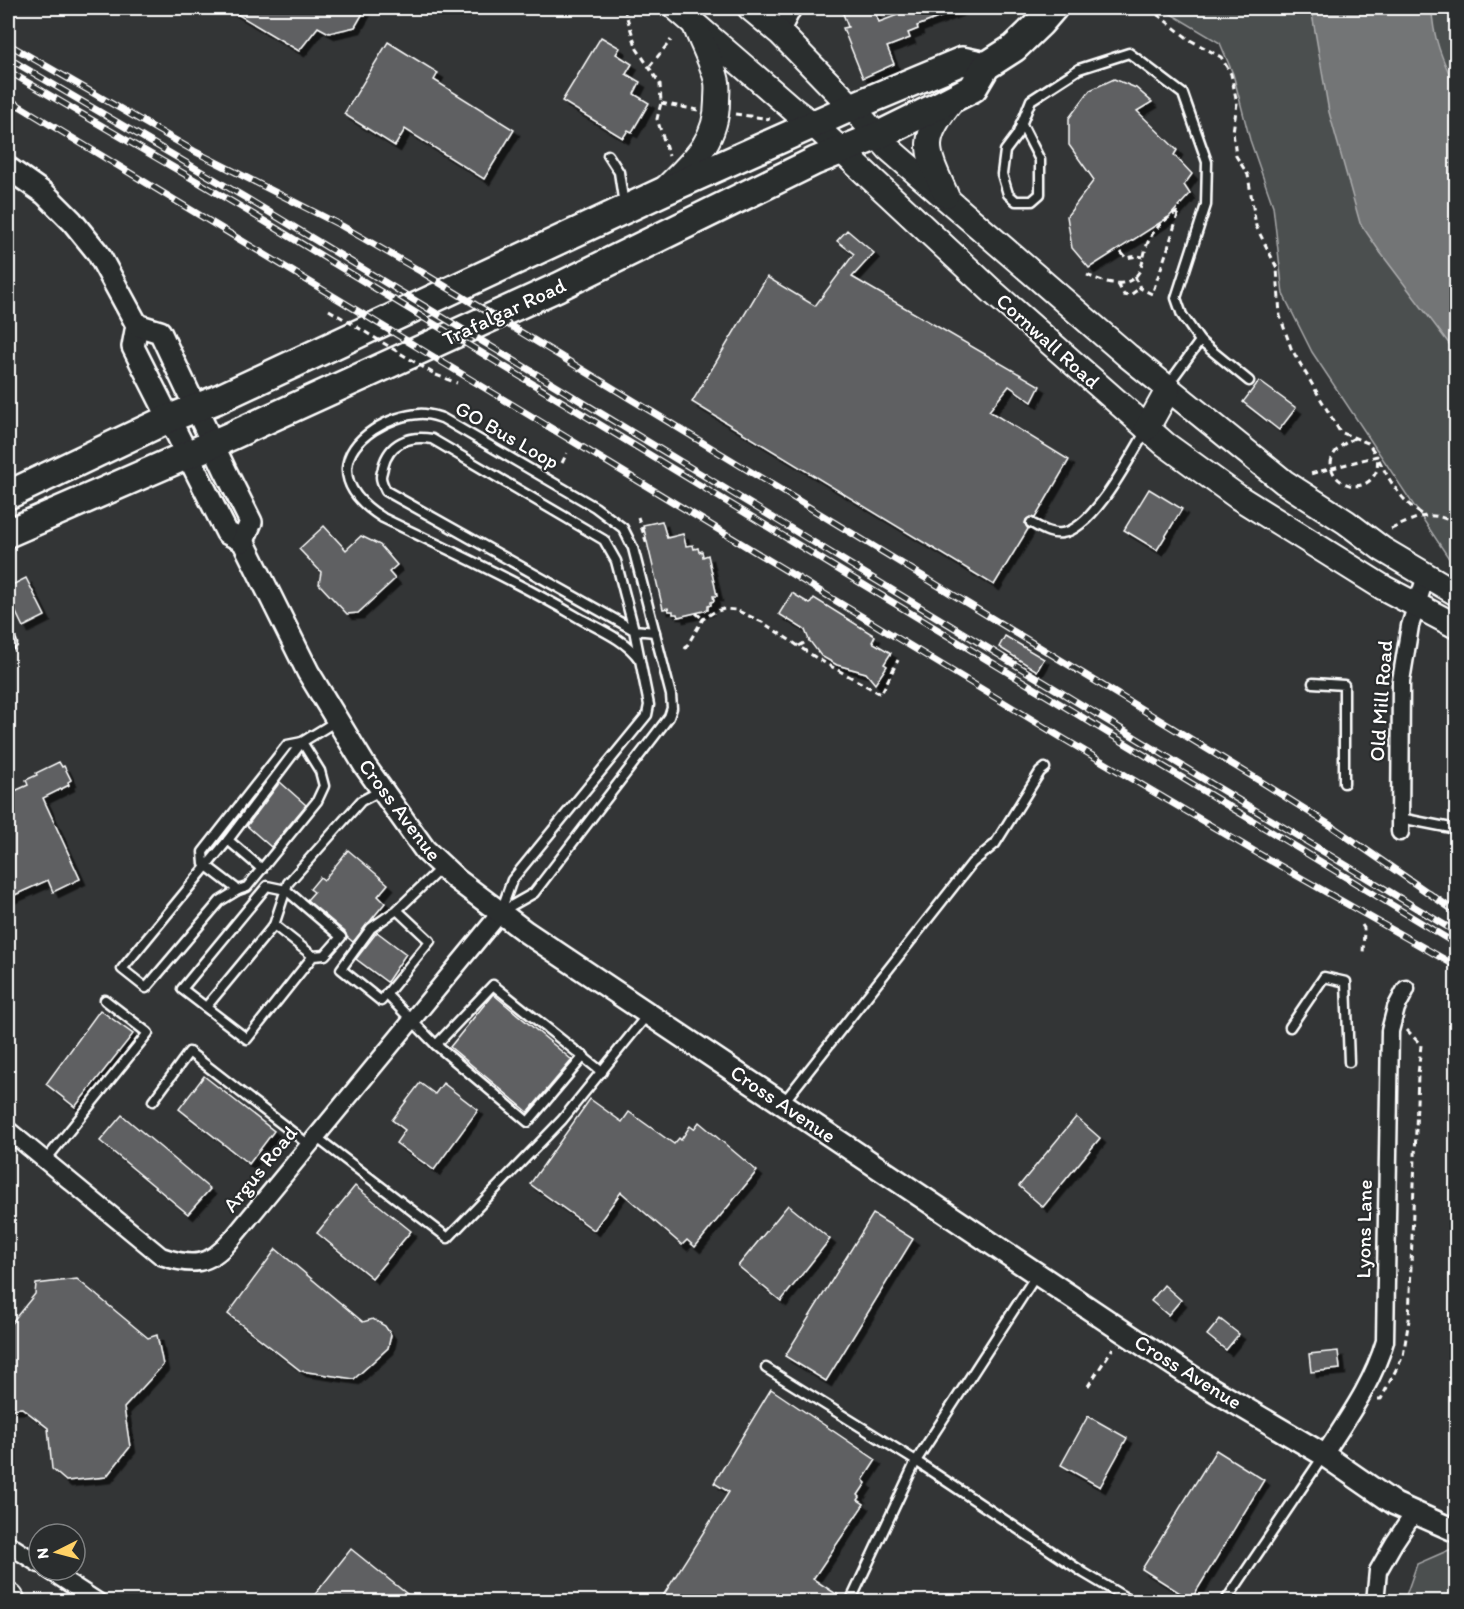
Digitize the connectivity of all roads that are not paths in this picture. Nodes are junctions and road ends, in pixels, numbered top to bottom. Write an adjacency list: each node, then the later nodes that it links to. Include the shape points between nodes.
1 (750, 8): 5 (main road, Cornwall Road)
2 (793, 8): 5 (street)
3 (1053, 8): 6 (main road, Trafalgar Road, via 1014,48)
4 (685, 15): 10 (main road, Cornwall Road); 15 (main road, via 717,83 717,112 706,145)
5 (780, 33): 8 (main road, Cornwall Road)
6 (986, 66): 7 (main road, Trafalgar Road, via 973,88); 8 (main road, Trafalgar Road, via 962,62)
7 (954, 98): 11 (main road, Trafalgar Road); 16 (main road, via 935,123 929,140 931,162)
8 (852, 107): 10 (main road, Trafalgar Road); 11 (main road, Cornwall Road)
9 (1021, 123): 9 (lane, via 1005,151 1002,174 1008,194 1017,201 1032,201 1040,194 1040,160); 19 (lane, via 1031,100 1079,69 1128,53 1183,94 1207,162 1206,204 1176,298 1182,315)
10 (814, 124): 12 (main road, Cornwall Road); 15 (main road, Trafalgar Road)
11 (877, 136): 12 (main road, Trafalgar Road); 16 (main road, Cornwall Road)
12 (841, 151): 24 (main road, Cornwall Road); 25 (main road, Trafalgar Road, via 558,287)
13 (608, 155): 17 (lane, via 619,172)
14 (8, 168): 18 (street, via 45,194 72,221 98,253)
15 (663, 192): 17 (main road, Trafalgar Road)
16 (950, 202): 21 (main road, Cornwall Road)
17 (624, 209): 22 (main road, Trafalgar Road)
18 (137, 325): 22 (street, via 160,332); 23 (street, Cross Avenue, via 133,347)
19 (1200, 341): 20 (lane); 21 (lane)
20 (1249, 381)
21 (1168, 390): 24 (main road); 31 (main road, Cornwall Road, via 1284,482)
22 (195, 407): 23 (main road, Trafalgar Road); 25 (street)
23 (168, 419): 26 (street, Cross Avenue); 27 (main road, Trafalgar Road)
24 (1147, 428): 28 (lane, via 1103,499 1079,526 1063,533); 33 (main road, Cornwall Road, via 1238,496)
25 (213, 444): 26 (main road, Trafalgar Road); 30 (street, via 251,522)
26 (186, 455): 29 (main road, Trafalgar Road); 30 (street, Cross Avenue, via 227,533)
27 (8, 495)
28 (1031, 523)
29 (8, 533)
30 (243, 541): 41 (street, Cross Avenue, via 308,672)
31 (1426, 576): 32 (main road, Cornwall Road); 33 (street, Old Mill Road)
32 (1456, 593)
33 (1417, 605): 34 (main road, Cornwall Road); 46 (street, Old Mill Road, via 1403,656 1401,681)
34 (1456, 626)
35 (634, 630): 35 (lane, via 386,491 381,476 386,457 395,445 409,439 432,439 603,540 616,561); 36 (lane); 39 (lane)
36 (655, 632): 39 (lane, GO Bus Loop, via 633,548 623,528 595,507 442,418 421,414 394,418 370,432 354,449 347,468 350,482 365,507 525,587 618,640); 55 (lane, GO Bus Loop, via 671,695 669,717 534,893)
37 (8, 633): 38 (lane, via 12,644)
38 (8, 646)
39 (639, 659): 55 (lane, via 649,705 647,715 512,880)
40 (1313, 683): 44 (lane, via 1344,685)
41 (338, 720): 42 (lane); 45 (street, Cross Avenue)
42 (302, 742): 48 (lane); 49 (lane, via 287,745 203,852); 51 (lane, via 320,771 324,786 317,801)
43 (1045, 768): 70 (lane, via 995,844 972,863)
44 (1344, 783)
45 (382, 790): 50 (street, Cross Avenue, via 425,850); 53 (lane, via 361,801)
46 (1400, 825): 47 (lane)
47 (1456, 829)
48 (228, 840): 49 (lane); 51 (lane)
49 (207, 867): 52 (lane); 52 (lane, via 122,969 146,988 220,901)
50 (443, 867): 54 (lane); 55 (street, Cross Avenue)
51 (262, 869): 52 (lane, via 247,887)
52 (238, 890)
53 (286, 890): 56 (lane); 57 (lane, via 341,937 325,955); 61 (lane, via 267,886 182,988)
54 (397, 910): 59 (lane, via 429,940); 59 (lane, via 371,928 341,969 381,1001)
55 (501, 912): 62 (street, Cross Avenue); 63 (street, Argus Road)
56 (274, 925): 57 (lane); 61 (lane)
57 (313, 956): 61 (lane, via 247,1039)
58 (1406, 989): 76 (street, Lyons Lane, via 1390,1030 1385,1341 1370,1381)
59 (386, 994): 63 (lane)
60 (105, 1000): 73 (lane, via 148,1033)
61 (206, 1007)
62 (648, 1014): 68 (lane); 70 (street, Cross Avenue)
63 (411, 1021): 65 (lane); 72 (street, Argus Road)
64 (1290, 1027): 67 (lane, via 1324,977 1346,982)
65 (436, 1045): 66 (lane, via 493,984); 66 (lane, via 528,1122)
66 (584, 1056): 68 (lane)
67 (1349, 1062)
68 (602, 1072): 72 (lane, via 562,1120 448,1238)
69 (153, 1101): 72 (lane, via 189,1052)
70 (783, 1103): 74 (street, Cross Avenue)
71 (8, 1130): 73 (street, Argus Road)
72 (313, 1141): 73 (street, Argus Road, via 222,1251 194,1263 161,1256)
73 (45, 1161)
74 (1037, 1274): 76 (street, Cross Avenue, via 1200,1382); 77 (lane)
75 (766, 1368): 77 (lane)
76 (1324, 1455): 78 (street, Cross Avenue); 86 (lane)
77 (916, 1461): 84 (lane); 85 (lane)
78 (1414, 1513): 79 (street, Cross Avenue); 87 (street, via 1378,1571)
79 (1456, 1531)
80 (8, 1544): 81 (street)
81 (27, 1556)
82 (67, 1582): 83 (street)
83 (98, 1602)
84 (850, 1602)
85 (1133, 1602)
86 (1225, 1602)
87 (1375, 1602)

